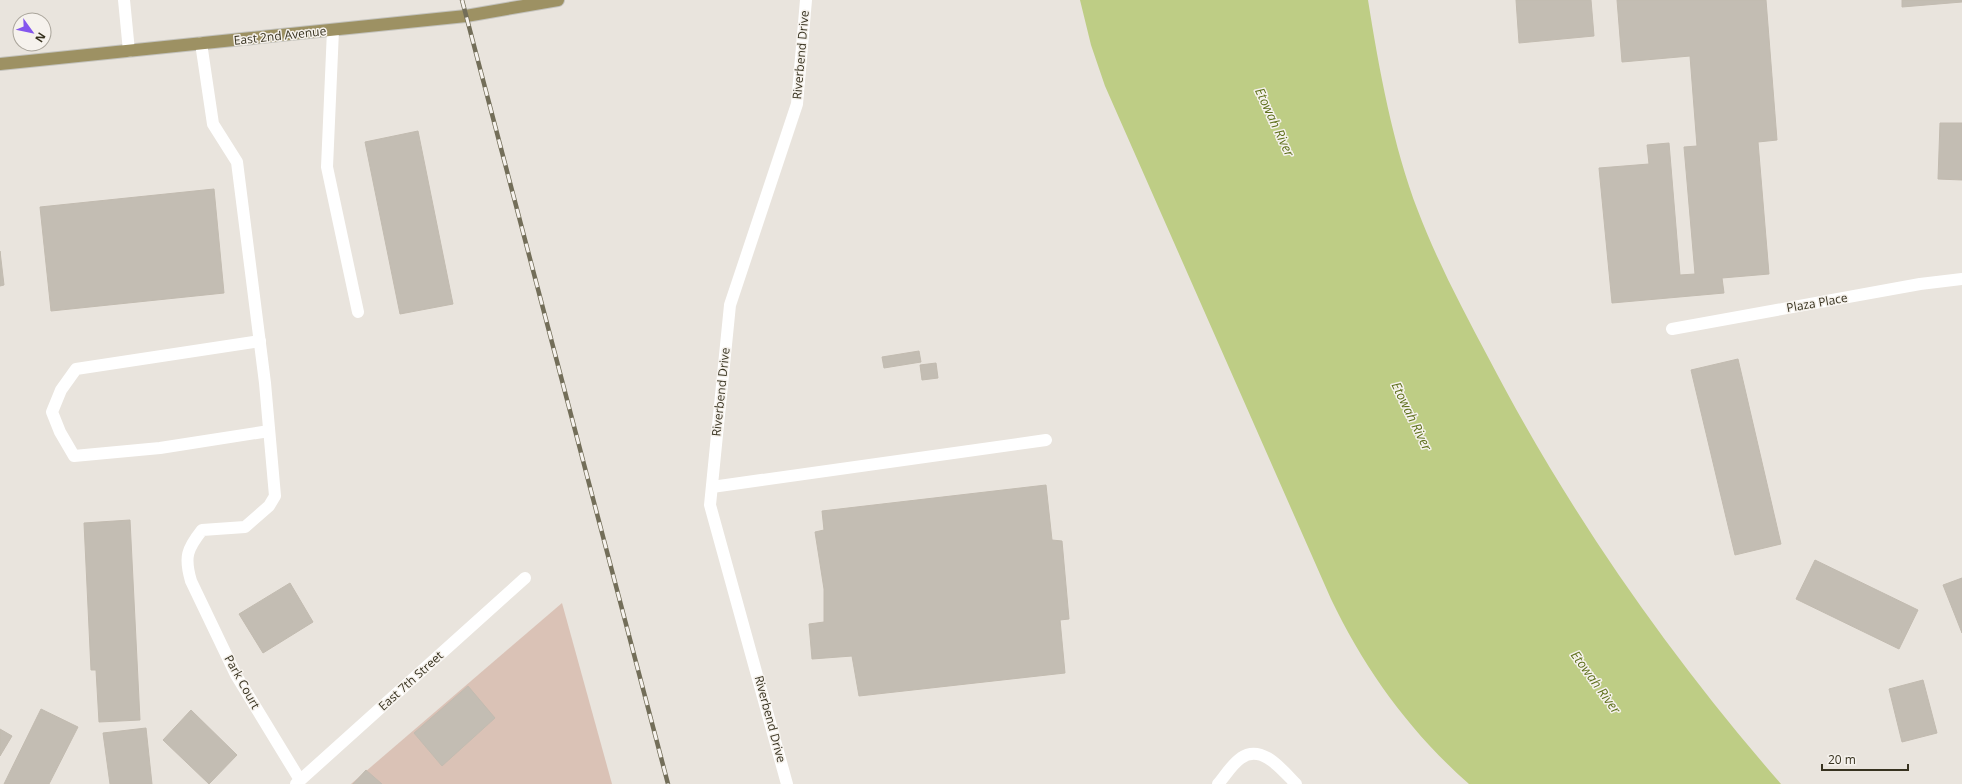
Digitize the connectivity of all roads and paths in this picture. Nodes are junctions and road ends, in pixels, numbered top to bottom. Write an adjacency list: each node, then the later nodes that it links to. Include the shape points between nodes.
1 (124, 0): 6 (street)
2 (558, 0): 4 (main road, East 2nd Avenue, via 466,16)
3 (806, 0): 14 (street, Riverbend Drive, via 797,104 730,305)
4 (333, 30): 5 (main road, East 2nd Avenue); 9 (street, via 327,167)
5 (201, 44): 6 (main road, East 2nd Avenue); 11 (street, Park Court, via 213,124 237,162)
6 (129, 51): 7 (main road, East 2nd Avenue)
7 (0, 64)
8 (1962, 279): 10 (street, Plaza Place, via 1920,284)
9 (358, 312)
10 (1672, 329)
11 (260, 341): 12 (street, Park Court); 12 (street, via 76,369 61,390 52,412 74,456 160,448)
12 (269, 430): 16 (street, Park Court, via 275,496 269,506 245,528 202,530 190,545 187,565 191,581 236,675)
13 (1046, 440): 14 (street)
14 (712, 487): 17 (street, Riverbend Drive, via 710,505)
15 (525, 578): 16 (street, East 7th Street)
16 (298, 782)
17 (788, 784)
18 (1218, 784): 19 (street, via 1241,758 1250,754 1262,755 1274,762)
19 (1296, 784)

